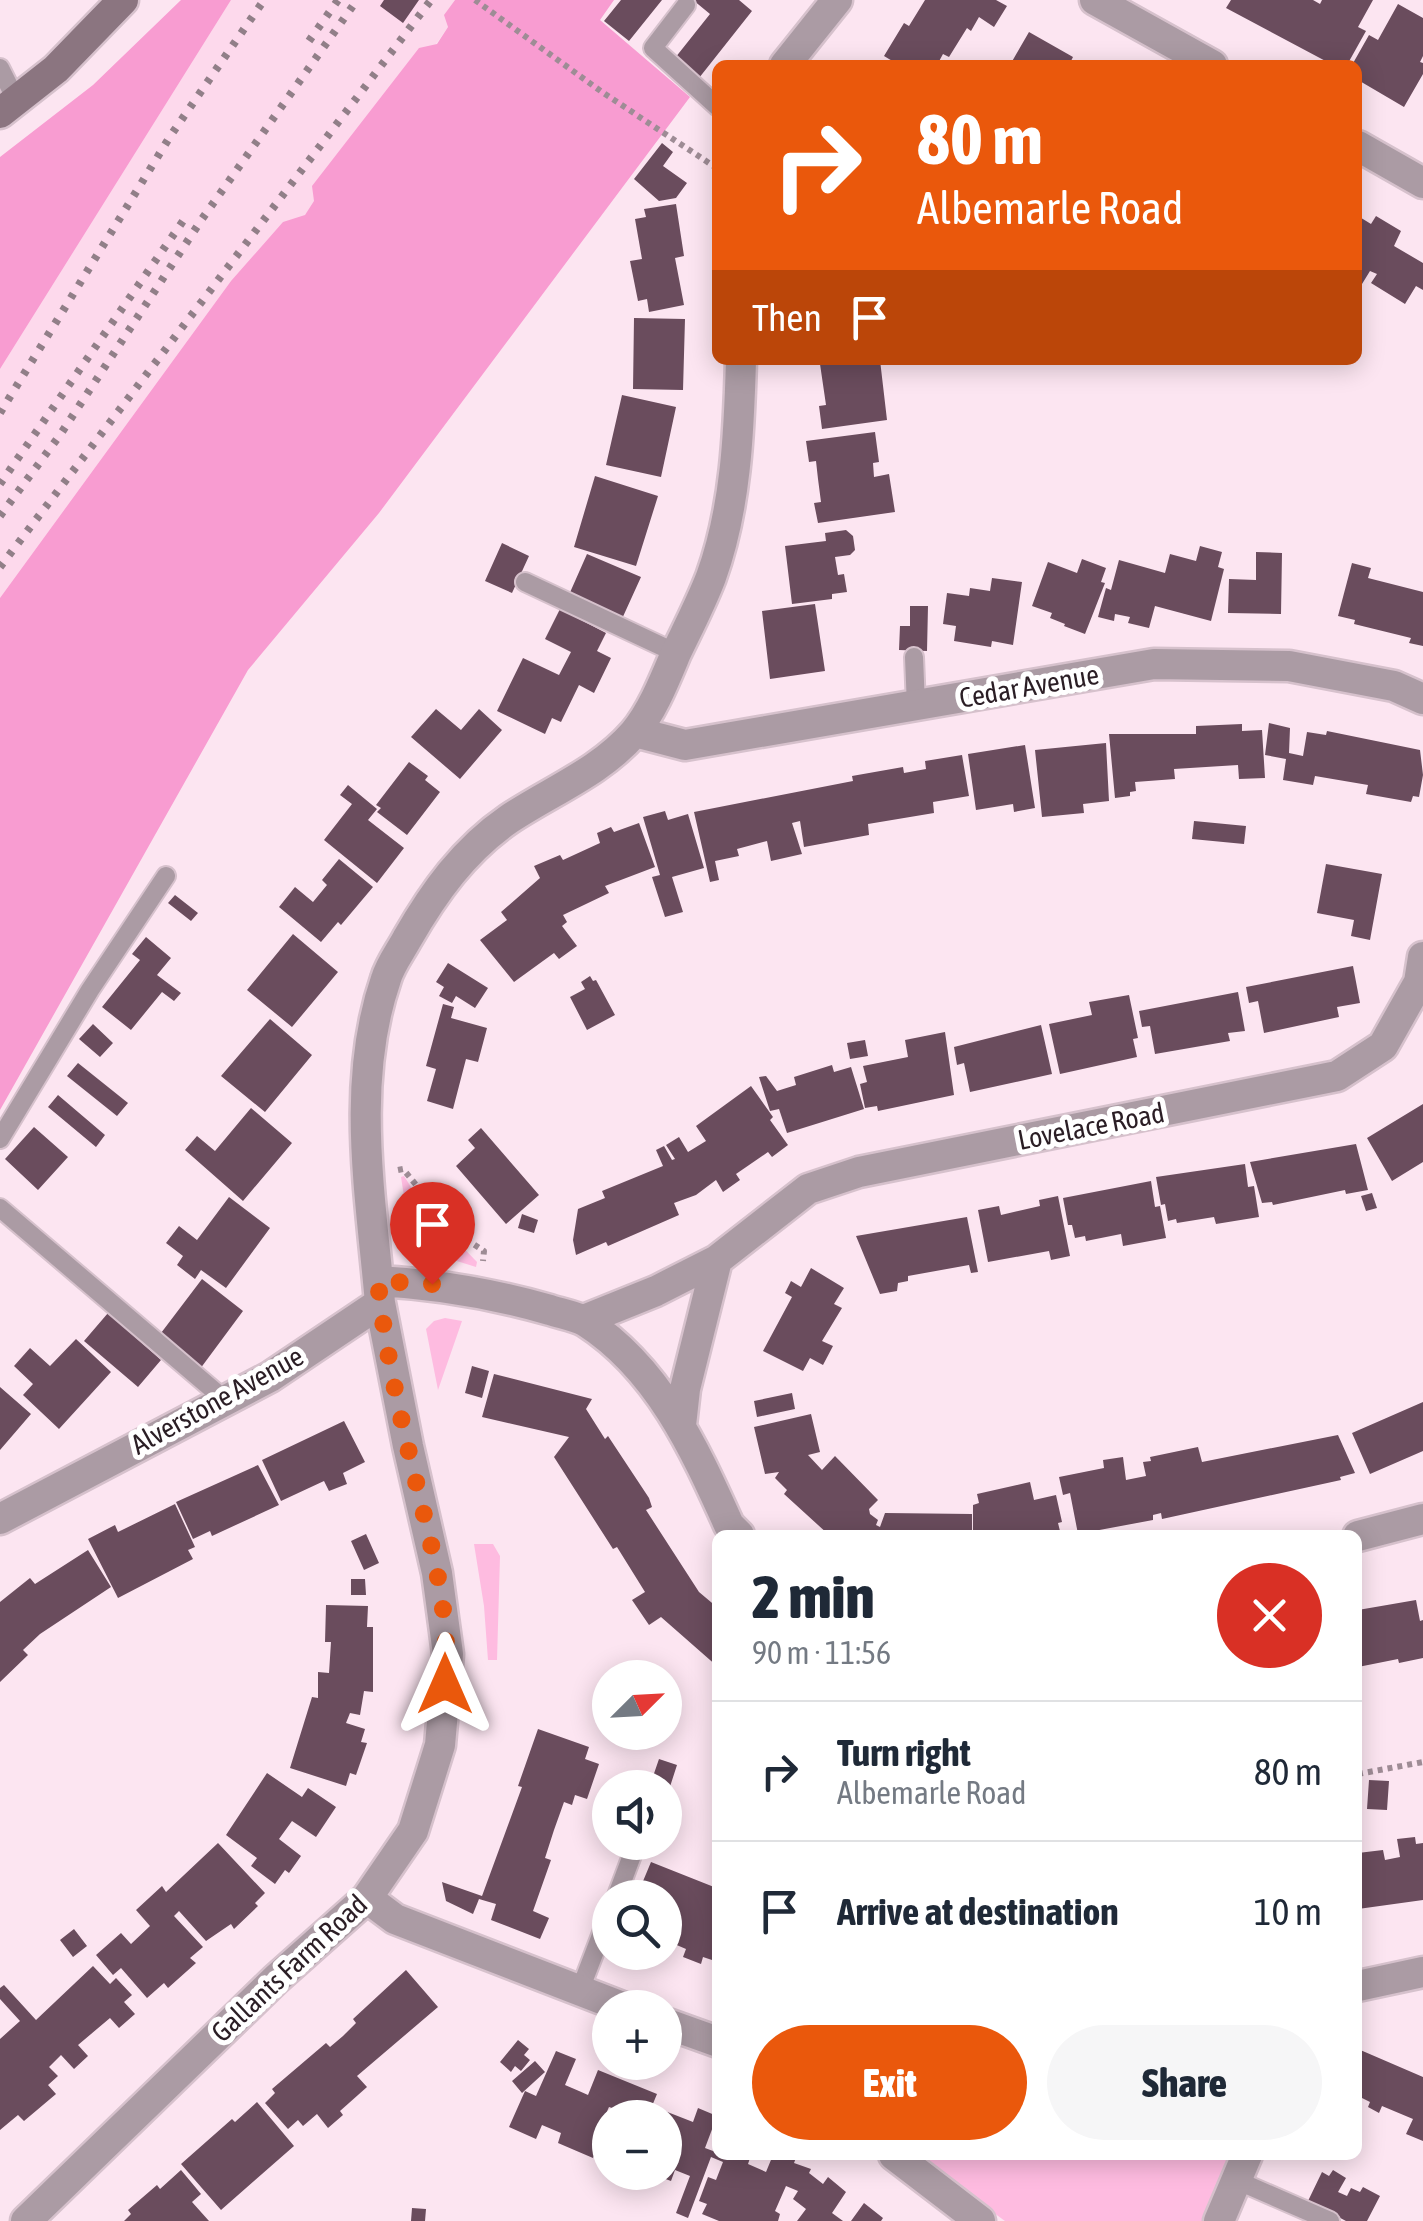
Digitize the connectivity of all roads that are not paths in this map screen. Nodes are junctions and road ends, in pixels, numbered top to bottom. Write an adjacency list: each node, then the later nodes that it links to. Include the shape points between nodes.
1 (123, 0): 9 (street)
2 (837, 0): 6 (street)
3 (1095, 0): 5 (street)
4 (686, 5): 8 (lane, via 653,48)
5 (1173, 56)
6 (789, 60)
7 (0, 68): 9 (lane)
8 (712, 102)
9 (8, 108)
10 (1362, 148): 11 (street)
11 (1423, 182)
12 (741, 365): 14 (street, via 726,521 711,576)
13 (524, 582): 14 (lane)
14 (676, 653): 18 (street)
15 (914, 658): 17 (lane)
16 (1423, 699): 17 (street, Cedar Avenue, via 1394,686 1289,666 1154,664)
17 (916, 706): 18 (street, Cedar Avenue, via 685,745)
18 (635, 732): 24 (street, via 596,767 472,848 429,901 386,977 366,1078)
19 (166, 876): 21 (lane)
20 (1423, 957): 23 (street, Lovelace Road, via 1419,982 1383,1046 1337,1076 859,1172 808,1189)
21 (0, 1139)
22 (0, 1208): 26 (lane)
23 (717, 1260): 25 (street, Lovelace Road); 27 (street)
24 (379, 1292): 25 (street, via 432,1284); 26 (street, Alverstone Avenue, via 270,1377); 32 (street, Gallants Farm Road, via 448,1654 440,1745 413,1831)
25 (584, 1320): 27 (street, via 651,1382)
26 (225, 1400): 28 (street, Alverstone Avenue)
27 (680, 1426): 30 (street)
28 (0, 1518)
29 (1423, 1519): 31 (street)
30 (734, 1530)
31 (1362, 1535)
32 (367, 1898): 36 (street, via 395,1918); 42 (street, Gallants Farm Road)
33 (592, 1959): 36 (lane)
34 (1423, 1972): 35 (street)
35 (1362, 1985)
36 (580, 1990): 37 (street)
37 (592, 1995)
38 (682, 2029): 39 (street)
39 (712, 2040)
40 (901, 2160): 43 (street)
41 (1242, 2168): 44 (street); 45 (lane)
42 (26, 2221)
43 (980, 2221)
44 (1219, 2221)
45 (1330, 2221)

